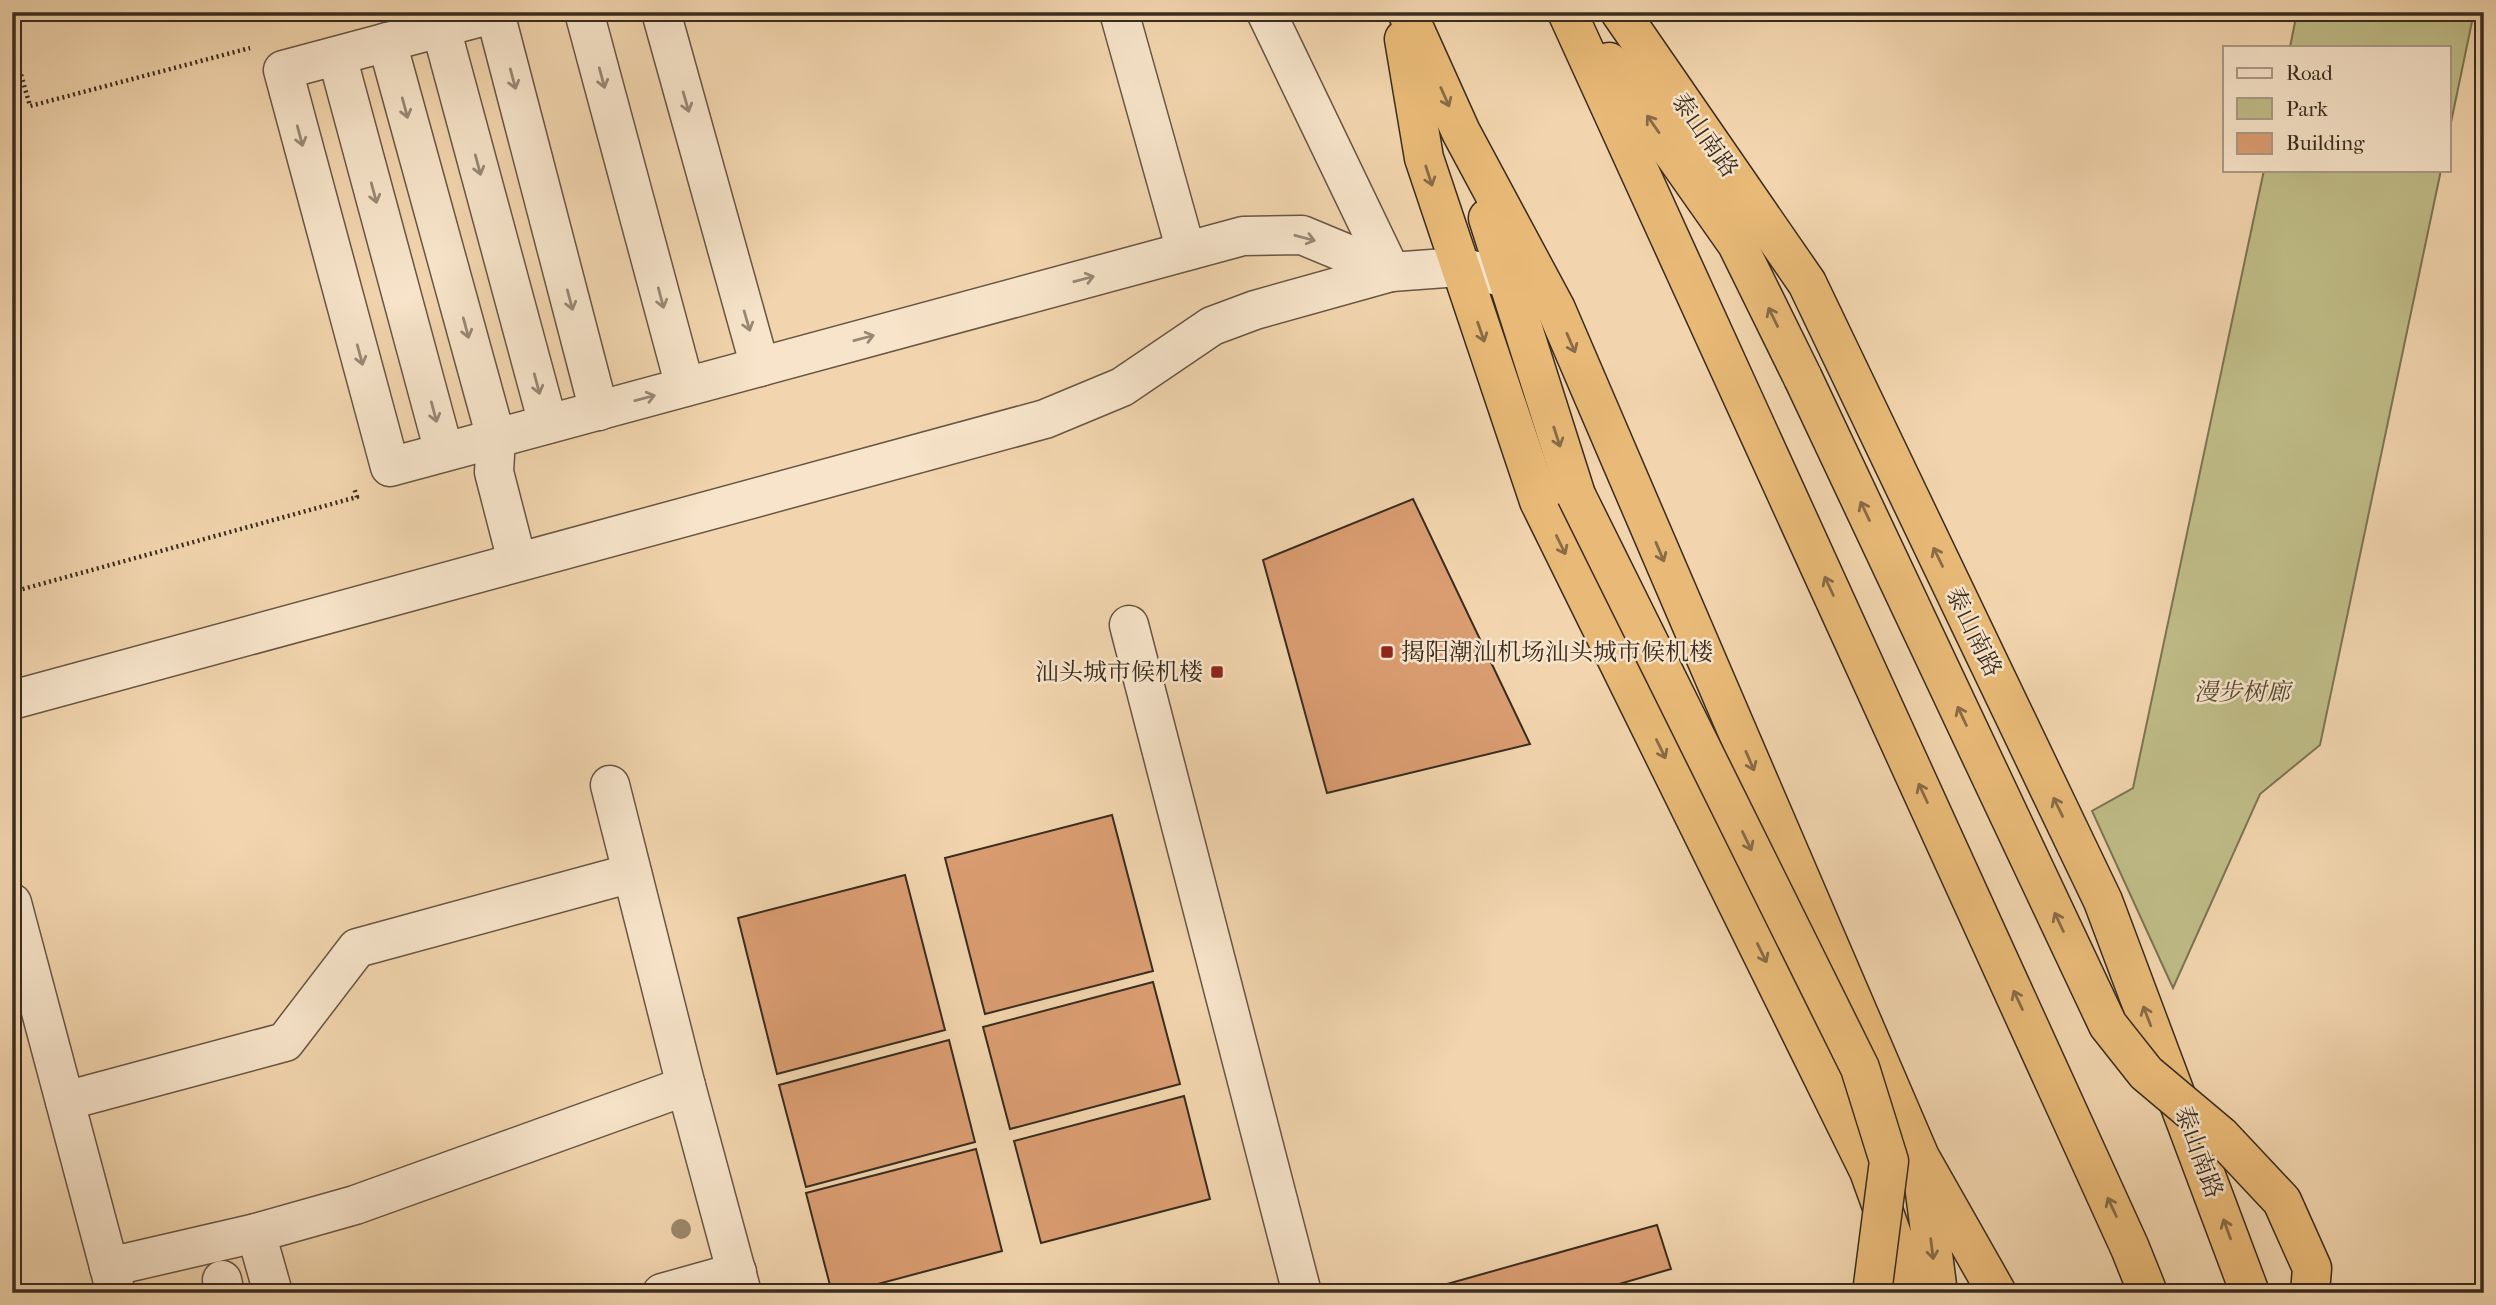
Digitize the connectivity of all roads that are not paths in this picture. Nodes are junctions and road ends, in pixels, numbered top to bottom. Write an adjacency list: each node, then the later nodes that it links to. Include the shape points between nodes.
1 (584, 12): 21 (street, one-way to 21)
2 (661, 12): 20 (street, one-way to 20)
3 (1119, 12): 15 (street)
4 (1266, 12): 17 (street)
5 (1400, 12): 16 (highway, one-way to 16, via 1423,158)
6 (1407, 12): 14 (highway, one-way to 14)
7 (1567, 12): 36 (highway, one-way to 7)
8 (1574, 12): 49 (highway, one-way to 8, bridge, via 2312,1268 2282,1201 2221,1136 2146,1073 2108,1025 1737,244)
9 (1620, 12): 48 (highway, 泰山南路, one-way to 9, via 2103,901 1807,284)
10 (497, 13): 11 (street); 22 (street, one-way to 22)
11 (441, 28): 12 (street); 23 (street, one-way to 23)
12 (387, 42): 13 (street); 24 (street, one-way to 24)
13 (337, 56): 25 (street, one-way to 25); 25 (street, one-way to 25, via 283,70 390,467)
14 (1461, 132): 18 (highway); 19 (highway)
15 (1186, 251): 17 (street, one-way to 17, via 1242,236 1302,235); 20 (street, one-way to 15)
16 (1459, 267): 17 (street); 18 (street); 43 (highway, one-way to 43, via 1539,502 1869,1171)
17 (1391, 272): 26 (street, via 1212,326 1122,387 1045,419)
18 (1507, 278): 19 (street); 42 (highway, one-way to 42, bridge, via 1576,495 1860,1068 1889,1161)
19 (1556, 309): 34 (highway, one-way to 34)
20 (760, 367): 21 (street)
21 (685, 387): 22 (street, one-way to 21)
22 (599, 411): 23 (street)
23 (548, 424): 24 (street)
24 (496, 438): 25 (street); 26 (street, via 494,472)
25 (444, 452)
26 (517, 561): 28 (street)
27 (1129, 625): 41 (street)
28 (12, 700)
29 (610, 785): 30 (street)
30 (632, 873): 32 (street); 33 (street, via 357,948 285,1042)
31 (12, 903): 33 (street)
32 (686, 1086): 35 (street, via 355,1205); 38 (street)
33 (65, 1101): 37 (street)
34 (1920, 1157): 44 (highway, one-way to 44); 45 (highway)
35 (256, 1233): 37 (street); 39 (street)
36 (2130, 1248): 46 (highway); 47 (highway)
37 (112, 1280)
38 (740, 1282): 40 (street)
39 (273, 1293)
40 (662, 1293)
41 (1302, 1293)
42 (1872, 1293)
43 (1913, 1293)
44 (1938, 1293)
45 (1997, 1293)
46 (2148, 1293)
47 (2163, 1293)
48 (2250, 1293)
49 (2310, 1293)

